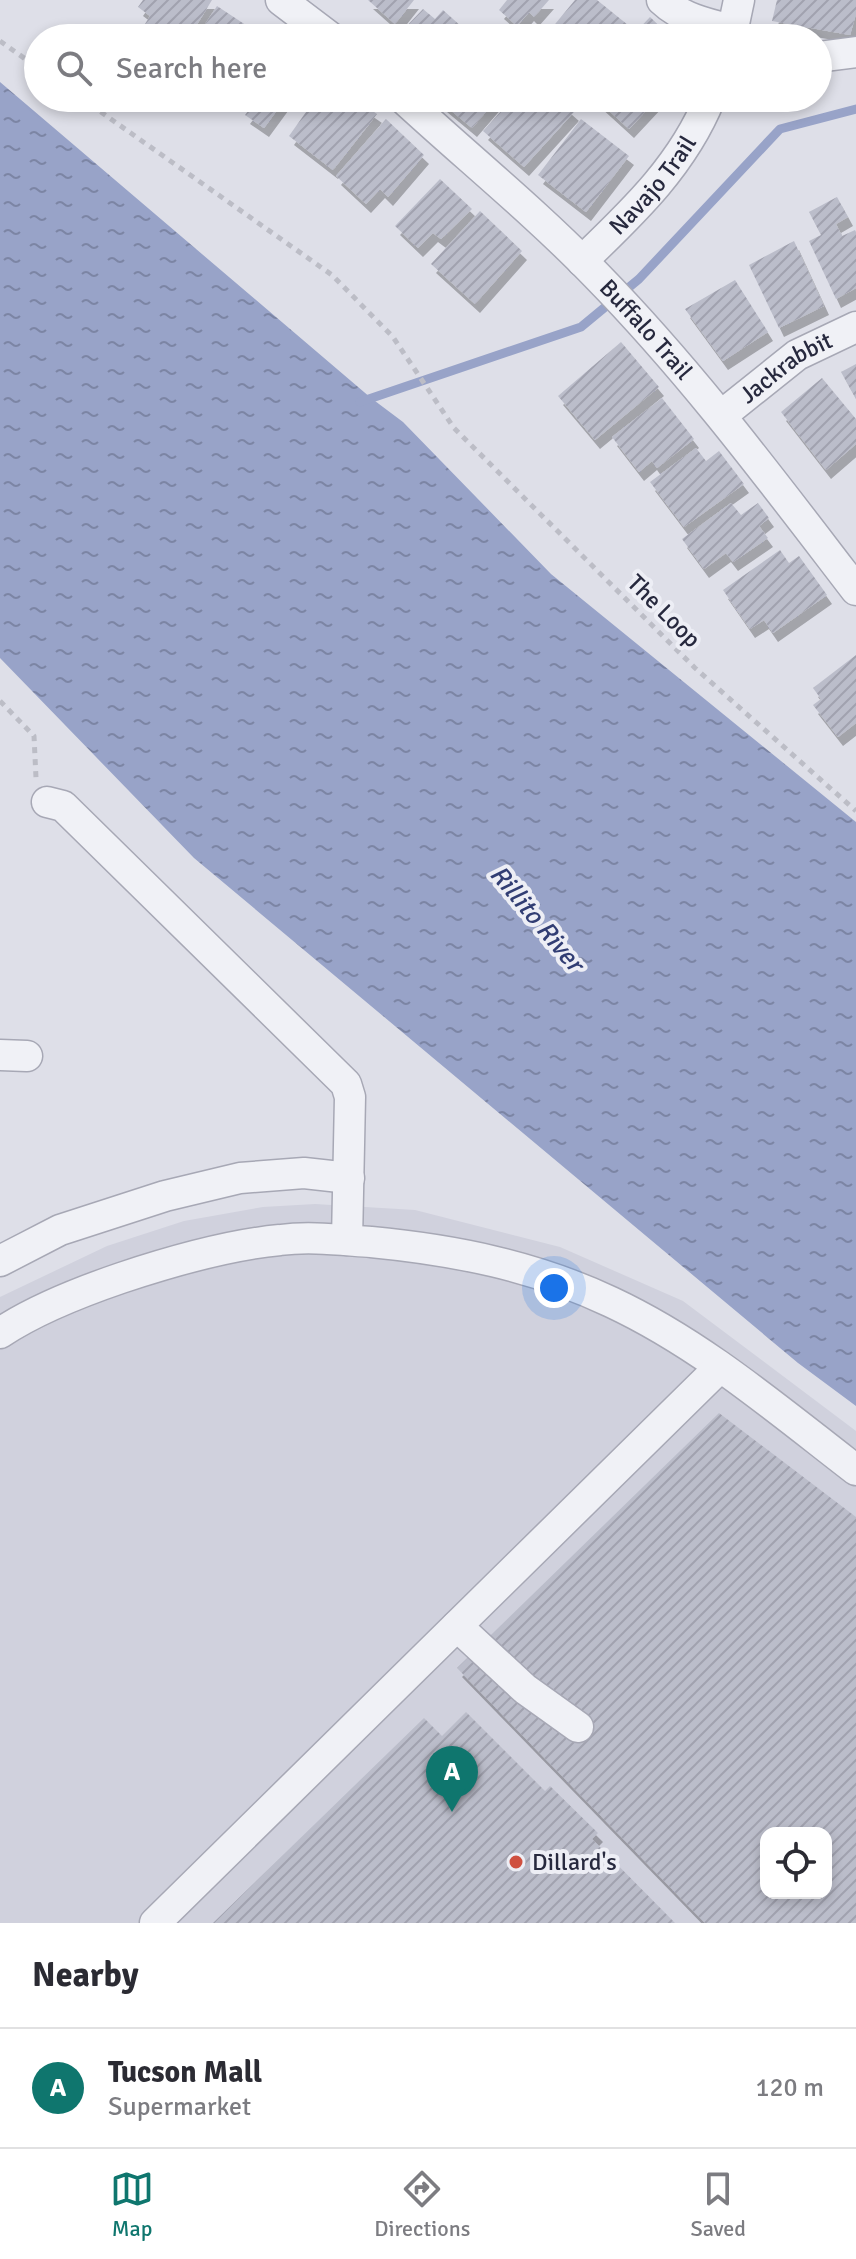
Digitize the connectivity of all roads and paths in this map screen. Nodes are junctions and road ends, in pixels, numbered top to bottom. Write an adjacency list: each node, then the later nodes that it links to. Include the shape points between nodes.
1 (281, 0): 4 (street)
2 (662, 0): 5 (street)
3 (739, 0): 6 (street)
4 (313, 24)
5 (706, 24)
6 (734, 24)
7 (0, 41): 10 (path)
8 (856, 52): 9 (street)
9 (832, 55)
10 (24, 58)
11 (101, 112): 20 (path, The Loop, via 332,275 393,337 454,428 695,668)
12 (418, 112): 14 (street, Buffalo Trail)
13 (703, 112): 14 (street, Navajo Trail, via 678,159)
14 (589, 268): 16 (street, Buffalo Trail)
15 (856, 327): 16 (street, Jackrabbit, via 797,355)
16 (722, 415): 17 (street, Buffalo Trail)
17 (856, 590)
18 (0, 701): 19 (path, via 34,736)
19 (42, 796): 21 (street, via 63,806 346,1084)
20 (856, 811)
21 (349, 1178): 22 (street); 23 (street, via 304,1173 240,1178 60,1230)
22 (347, 1240): 24 (street, via 278,1240 171,1263 82,1292); 25 (street, via 464,1253 552,1277 647,1320)
23 (0, 1261)
24 (0, 1333)
25 (720, 1367): 26 (street); 27 (street)
26 (856, 1470)
27 (457, 1626): 28 (street, via 525,1689); 29 (street)
28 (578, 1727)
29 (155, 1923)

